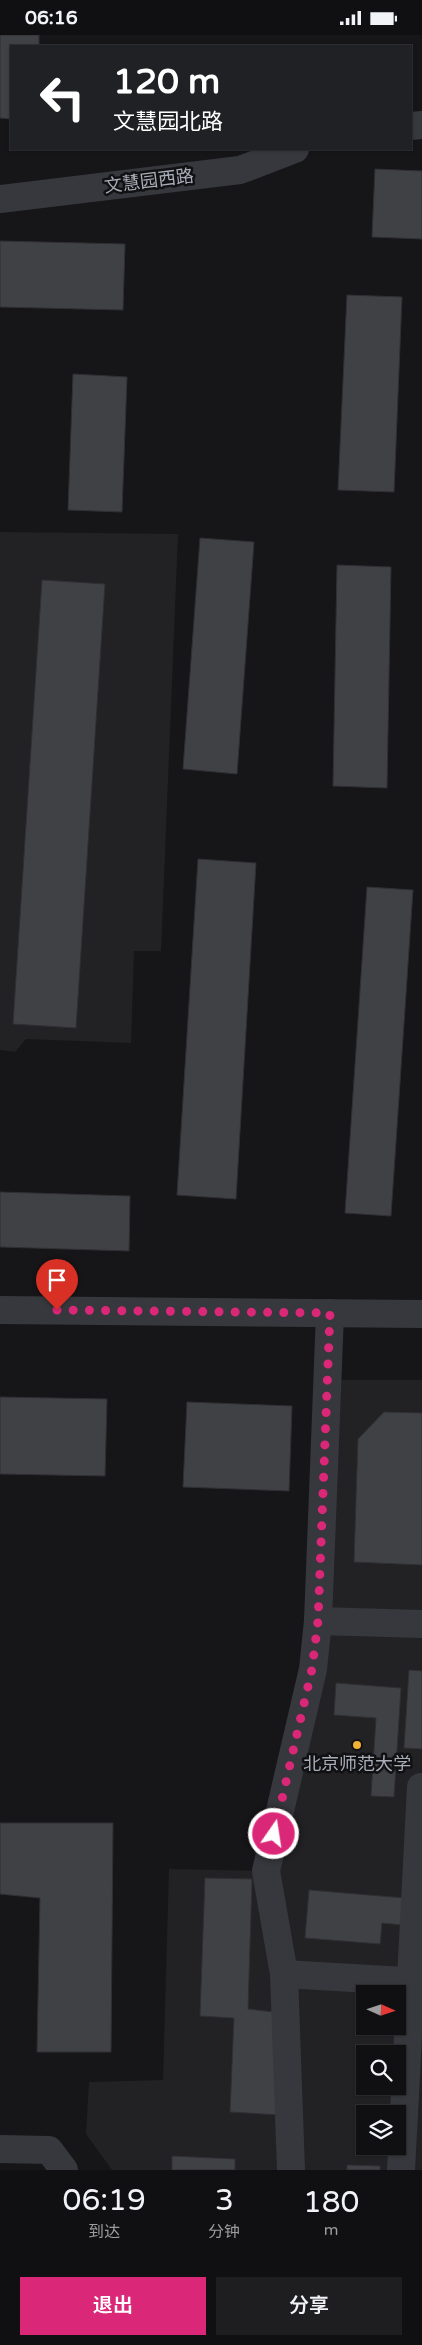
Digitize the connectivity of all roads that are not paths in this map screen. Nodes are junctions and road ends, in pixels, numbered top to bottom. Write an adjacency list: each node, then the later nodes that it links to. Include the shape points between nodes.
1 (292, 150): 2 (street, 文慧园西路, via 240,170)
2 (0, 199)
3 (0, 1310): 4 (street)
4 (330, 1313): 5 (street); 6 (street)
5 (422, 1313)
6 (318, 1621): 7 (street); 9 (street, via 312,1669 266,1871)
7 (422, 1624)
8 (421, 1787): 10 (street)
9 (284, 1974): 10 (street); 13 (street)
10 (417, 1981): 14 (street)
11 (0, 2149): 12 (street, via 49,2149)
12 (64, 2170)
13 (291, 2170)
14 (401, 2170)

